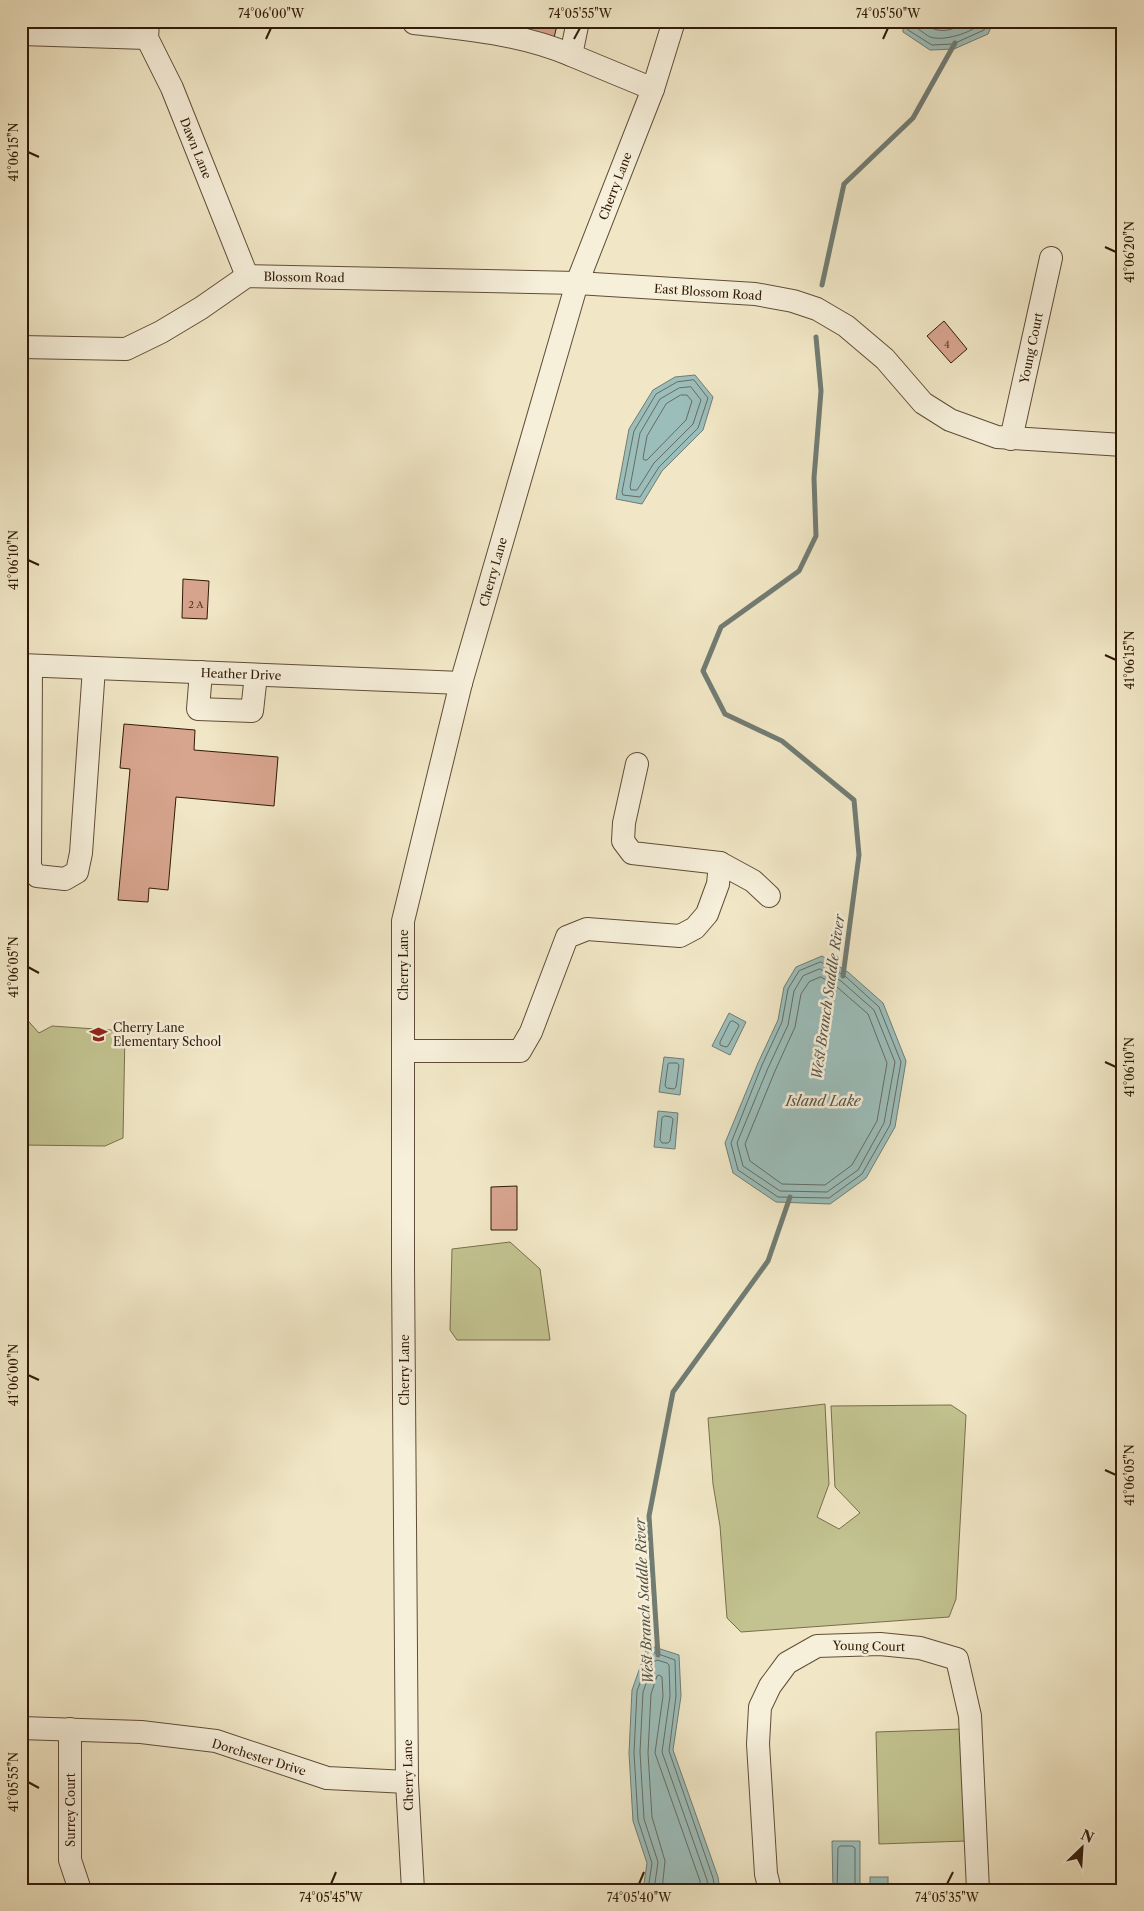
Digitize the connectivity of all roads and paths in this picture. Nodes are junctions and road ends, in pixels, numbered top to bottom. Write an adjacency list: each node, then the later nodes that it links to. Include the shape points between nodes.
1 (578, 21): 6 (street)
2 (674, 21): 7 (street, Cherry Lane)
3 (414, 23): 6 (street, via 482,31 553,47)
4 (148, 30): 5 (street); 9 (street, Dawn Lane)
5 (21, 34)
6 (571, 55): 7 (street)
7 (653, 89): 10 (street, Cherry Lane)
8 (1051, 258): 12 (street, Young Court)
9 (247, 276): 10 (street, Blossom Road); 11 (street, Blossom Road, via 161,332 126,349)
10 (577, 283): 12 (street, East Blossom Road, via 755,294 817,309 846,326 885,359 923,403 950,420); 18 (street, Cherry Lane)
11 (21, 347)
12 (1012, 439): 13 (street, East Blossom Road)
13 (1123, 445)
14 (26, 666): 15 (street, Heather Drive); 15 (street, via 30,868 37,876 65,879 77,872 81,853)
15 (94, 668): 16 (street, Heather Drive)
16 (202, 672): 17 (street, Heather Drive); 17 (street, via 198,709 252,711)
17 (256, 675): 18 (street, Heather Drive)
18 (461, 683): 22 (street, Cherry Lane, via 403,921)
19 (637, 764): 20 (street, via 624,822 624,841 632,854)
20 (720, 863): 21 (street, via 753,882); 22 (street, via 718,884 707,914 695,928 680,936 587,929 567,937 531,1032 520,1051)
21 (769, 896)
22 (403, 1051): 25 (street, Cherry Lane)
23 (21, 1728): 24 (street, Dorchester Drive)
24 (70, 1729): 25 (street, Dorchester Drive, via 141,1732 216,1741 326,1778); 26 (street, Surrey Court, via 70,1860)
25 (407, 1782): 27 (street, Cherry Lane)
26 (80, 1890)
27 (413, 1890)
28 (770, 1890): 29 (street, Young Court, via 766,1874 758,1744 760,1706 787,1663 817,1646 880,1644 920,1648 957,1659 970,1716)
29 (978, 1890)

